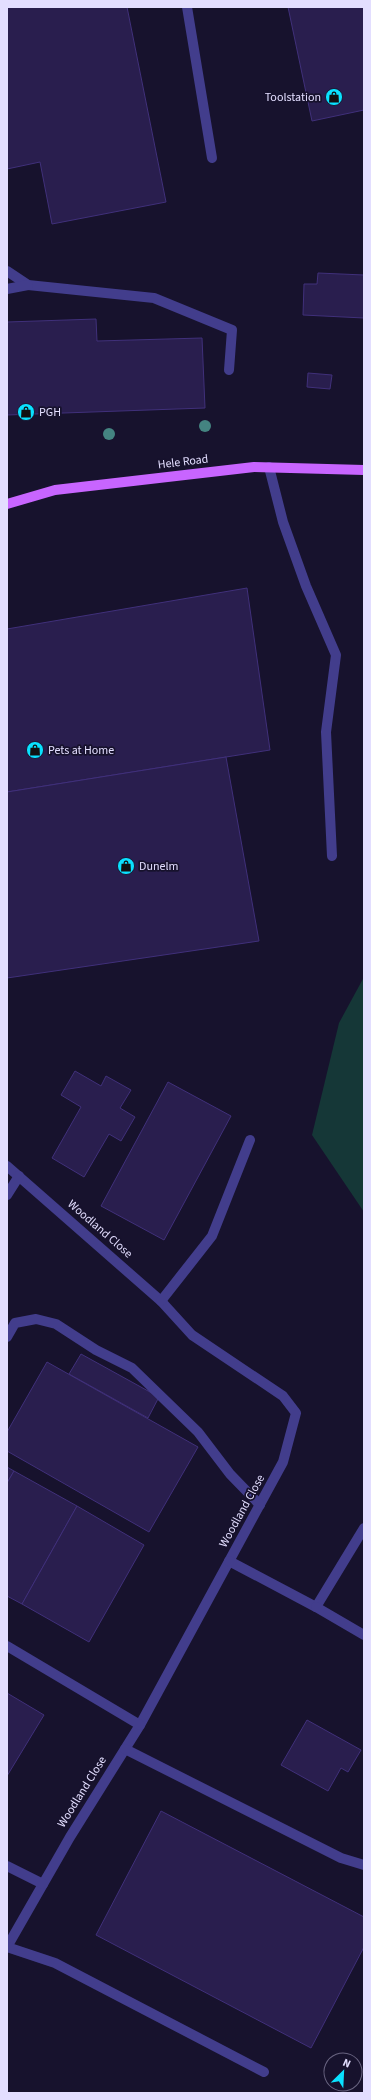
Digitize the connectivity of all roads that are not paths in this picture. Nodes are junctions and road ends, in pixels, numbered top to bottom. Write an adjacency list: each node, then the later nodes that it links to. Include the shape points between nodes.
1 (187, 7): 2 (lane)
2 (212, 158)
3 (7, 271): 4 (lane)
4 (28, 285): 5 (lane); 6 (lane, via 154,298 232,330)
5 (7, 289)
6 (229, 370)
7 (269, 467): 8 (main road, Hele Road); 9 (main road, Hele Road, via 55,490); 10 (lane, via 283,522 306,586 336,655 326,732)
8 (364, 470)
9 (7, 504)
10 (332, 856)
11 (250, 1140): 15 (lane, via 212,1236)
12 (7, 1166): 13 (lane, Woodland Close)
13 (19, 1176): 14 (lane); 15 (lane, Woodland Close)
14 (7, 1195)
15 (161, 1301): 17 (lane, Woodland Close, via 192,1335 283,1396 296,1413 283,1462)
16 (7, 1337): 17 (lane, via 15,1323 36,1319 56,1324 96,1350 132,1368 198,1432 230,1474)
17 (260, 1505): 19 (lane, Woodland Close)
18 (364, 1528): 20 (lane)
19 (229, 1561): 20 (lane); 23 (lane, Woodland Close)
20 (316, 1607): 21 (lane)
21 (364, 1635)
22 (7, 1646): 23 (lane)
23 (140, 1724): 24 (lane, Woodland Close)
24 (124, 1749): 25 (lane, via 341,1858); 27 (lane, Woodland Close)
25 (364, 1865)
26 (7, 1866): 27 (lane)
27 (43, 1884): 28 (lane, Woodland Close)
28 (7, 1947): 29 (lane, via 55,1963)
29 (264, 2072)

